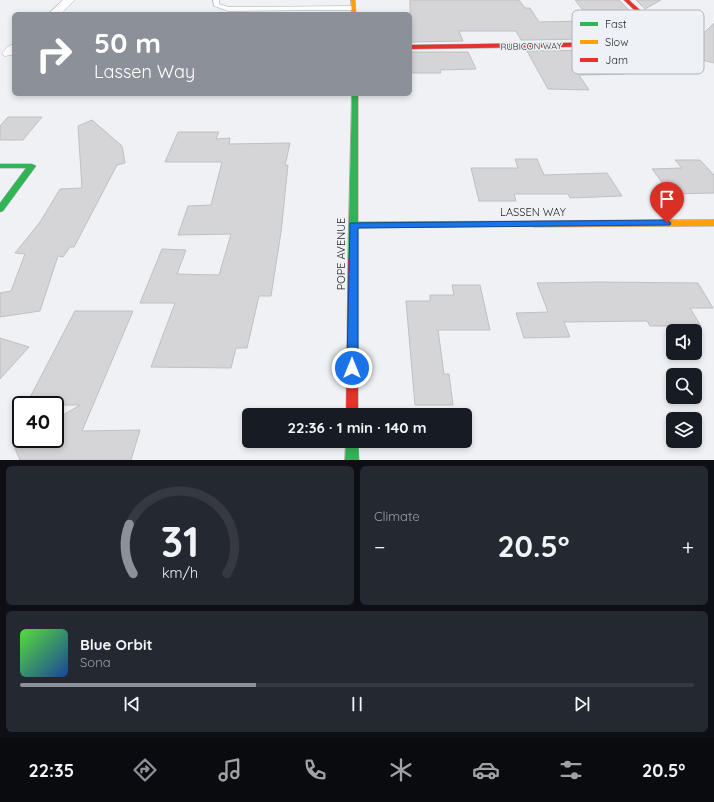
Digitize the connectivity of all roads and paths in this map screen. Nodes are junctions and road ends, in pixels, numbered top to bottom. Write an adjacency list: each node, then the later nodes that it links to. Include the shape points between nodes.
1 (70, 0): 6 (street)
2 (216, 0): 4 (lane, via 216,5 228,9)
3 (626, 0): 5 (street, RUBICON WAY)
4 (353, 7)
5 (637, 10)
6 (56, 12)
7 (572, 45): 8 (street, RUBICON WAY)
8 (412, 47)
9 (355, 96): 13 (street, POPE AVENUE)
10 (0, 166): 11 (street, via 32,166)
11 (0, 209)
12 (714, 223): 13 (street, LASSEN WAY)
13 (353, 225): 14 (street, POPE AVENUE)
14 (352, 408)
15 (352, 448): 16 (street)
16 (352, 460)

